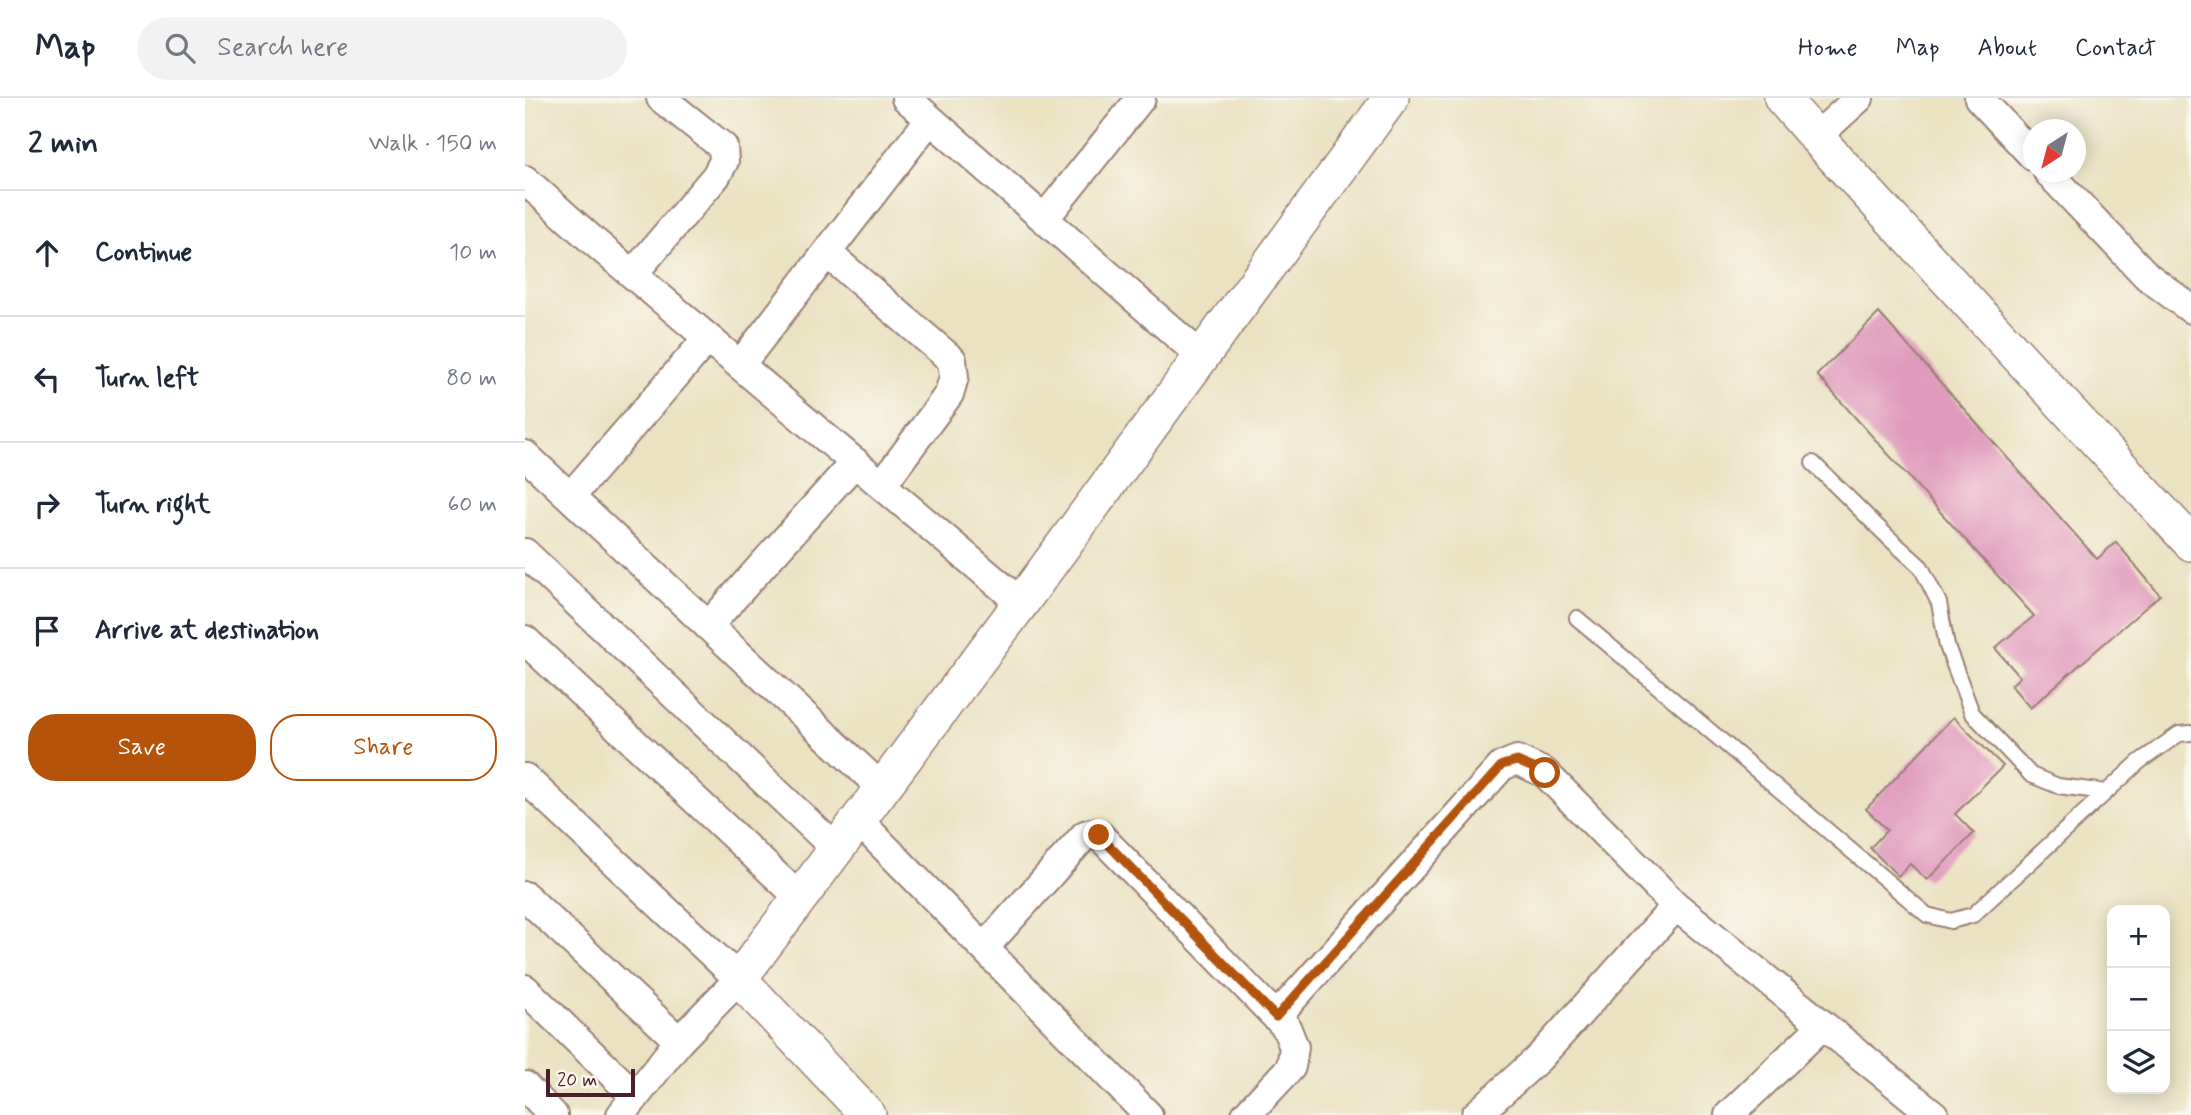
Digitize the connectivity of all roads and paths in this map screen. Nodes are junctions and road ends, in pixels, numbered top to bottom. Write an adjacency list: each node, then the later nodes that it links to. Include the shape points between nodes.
1 (661, 98): 15 (street, via 723,147 724,161)
2 (906, 98): 8 (street)
3 (1141, 98): 13 (street)
4 (1391, 98): 18 (street)
5 (1782, 98): 9 (street)
6 (1859, 98): 9 (street)
7 (1979, 98): 10 (street)
8 (930, 119): 13 (street); 14 (street)
9 (1815, 137): 25 (street)
10 (2023, 145)
11 (525, 180): 15 (street)
12 (2058, 182): 16 (street, via 2147,276)
13 (1044, 219): 18 (street)
14 (827, 253): 19 (street); 23 (street, via 951,360 954,377 949,394)
15 (633, 274): 17 (street)
16 (2191, 309)
17 (708, 338): 19 (street); 24 (street)
18 (1202, 356): 27 (street)
19 (740, 365): 21 (street)
20 (525, 455): 24 (street)
21 (855, 462): 23 (street); 29 (street)
22 (1812, 463): 34 (lane, via 1921,567 1939,603 1947,646 1972,713 2031,775 2058,786)
23 (882, 485): 27 (street)
24 (570, 497): 29 (street)
25 (2191, 542)
26 (525, 552): 36 (street)
27 (1021, 603): 33 (street)
28 (1577, 618): 34 (lane, via 1927,915 1951,921 1973,915)
29 (708, 626): 33 (street)
30 (525, 640): 38 (street)
31 (2191, 733): 34 (lane, via 2179,734)
32 (525, 778): 41 (street)
33 (882, 788): 35 (street)
34 (2106, 792)
35 (858, 820): 36 (street); 40 (street)
36 (837, 850): 38 (street)
37 (525, 896): 45 (street)
38 (800, 898): 41 (street)
39 (1677, 906): 43 (street, via 1545,773 1517,761 1502,765); 44 (street); 52 (street, via 1539,1058)
40 (984, 948): 43 (street, via 1091,833 1099,835); 50 (street)
41 (739, 979): 45 (street); 49 (street)
42 (525, 989): 47 (street)
43 (1276, 1017): 51 (street, via 1294,1047 1291,1067)
44 (1823, 1025): 53 (street); 54 (street)
45 (679, 1041): 47 (street)
46 (525, 1086): 48 (street)
47 (628, 1106)
48 (553, 1115)
49 (868, 1115)
50 (1148, 1115)
51 (1246, 1115)
52 (1476, 1115)
53 (1729, 1115)
54 (1934, 1115)

